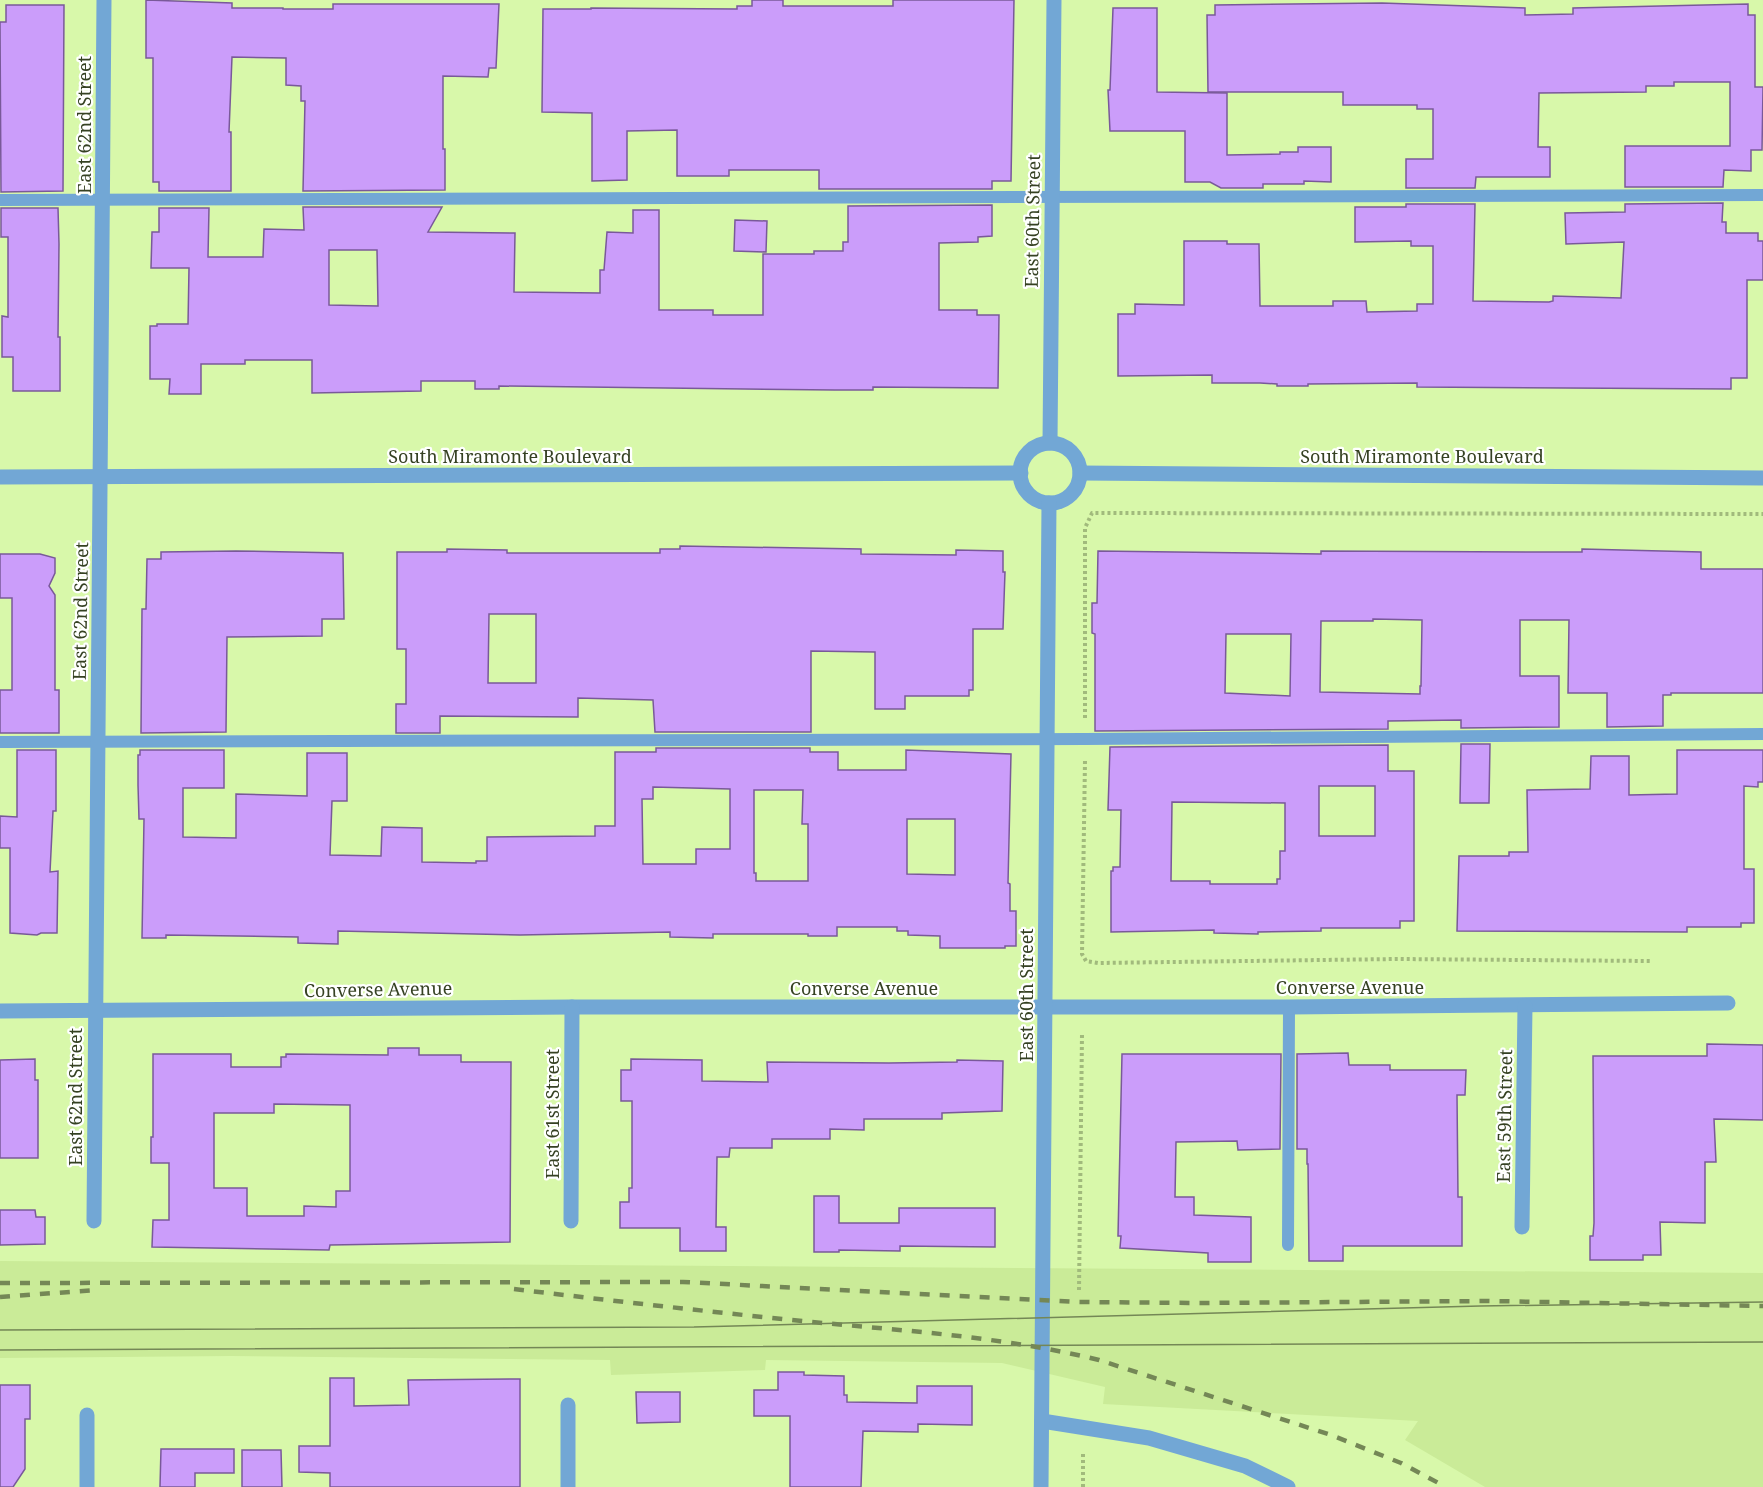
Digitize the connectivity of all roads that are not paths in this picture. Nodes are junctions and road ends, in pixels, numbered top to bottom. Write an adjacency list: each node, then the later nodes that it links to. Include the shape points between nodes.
1 (104, 0): 6 (street, East 62nd Street)
2 (1054, 0): 4 (street, East 60th Street)
3 (1763, 195): 4 (lane)
4 (1052, 198): 6 (lane); 7 (street, East 60th Street)
5 (0, 200): 6 (lane)
6 (103, 200): 11 (street, East 62nd Street)
7 (1050, 443): 8 (street, via 1026,456); 9 (street, via 1068,449)
8 (1021, 473): 11 (street, South Miramonte Boulevard); 13 (street, via 1022,483 1033,497)
9 (1080, 473): 12 (street, South Miramonte Boulevard); 13 (street, via 1074,491 1059,502)
10 (0, 477): 11 (street, South Miramonte Boulevard)
11 (100, 478): 17 (street, East 62nd Street)
12 (1763, 478)
13 (1049, 502): 15 (street, East 60th Street)
14 (1763, 734): 15 (lane)
15 (1047, 739): 17 (lane); 22 (street, East 60th Street)
16 (0, 742): 17 (lane)
17 (98, 742): 24 (street, East 62nd Street)
18 (1728, 1003): 19 (street, Converse Avenue)
19 (1526, 1006): 21 (street, Converse Avenue); 27 (street, East 59th Street)
20 (572, 1007): 22 (street, Converse Avenue); 24 (street, Converse Avenue); 26 (street, East 61st Street)
21 (1289, 1007): 22 (street, Converse Avenue); 28 (lane)
22 (1045, 1008): 31 (street, East 60th Street)
23 (0, 1011): 24 (street, Converse Avenue)
24 (95, 1011): 25 (street, East 62nd Street)
25 (94, 1221)
26 (571, 1221)
27 (1522, 1227)
28 (1288, 1245)
29 (568, 1405): 33 (street)
30 (87, 1415): 32 (street)
31 (1041, 1421): 34 (street, East 60th Street); 35 (street, via 1149,1438 1245,1466)
32 (87, 1487)
33 (568, 1487)
34 (1041, 1487)
35 (1288, 1487)

